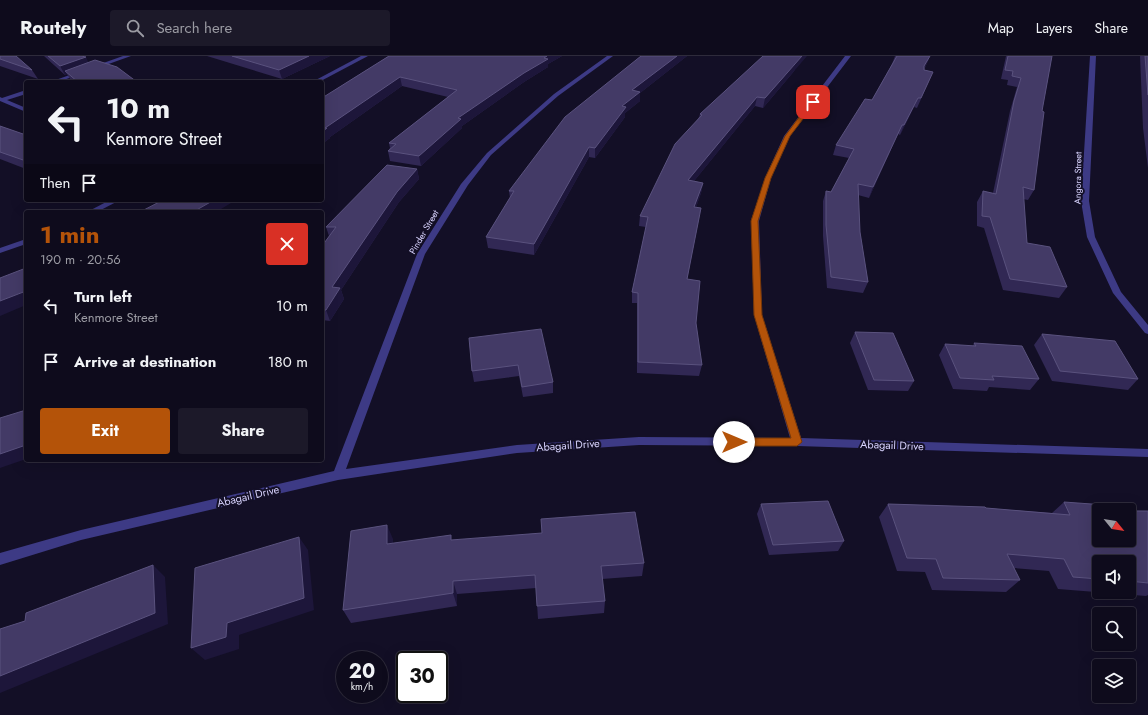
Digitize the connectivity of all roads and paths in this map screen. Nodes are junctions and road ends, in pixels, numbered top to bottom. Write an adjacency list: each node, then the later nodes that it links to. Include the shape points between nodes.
1 (128, 56): 6 (street)
2 (365, 56): 7 (street)
3 (610, 56): 18 (street, Pinder Street, via 556,94 489,154 464,184 422,254)
4 (848, 56): 16 (street, via 787,136 768,178 755,221 758,315)
5 (1093, 56): 15 (street, Angora Street, via 1085,201 1091,237 1117,293)
6 (59, 80)
7 (319, 80)
8 (24, 93): 9 (street)
9 (1, 100): 10 (street)
10 (24, 109)
11 (112, 202): 12 (street)
12 (95, 210)
13 (24, 243): 14 (street)
14 (0, 251)
15 (1148, 331)
16 (797, 442): 17 (street, Abagail Drive); 18 (street, Abagail Drive, via 639,441 517,449)
17 (1148, 453)
18 (338, 475): 19 (street, Abagail Drive, via 81,535)
19 (0, 559)

